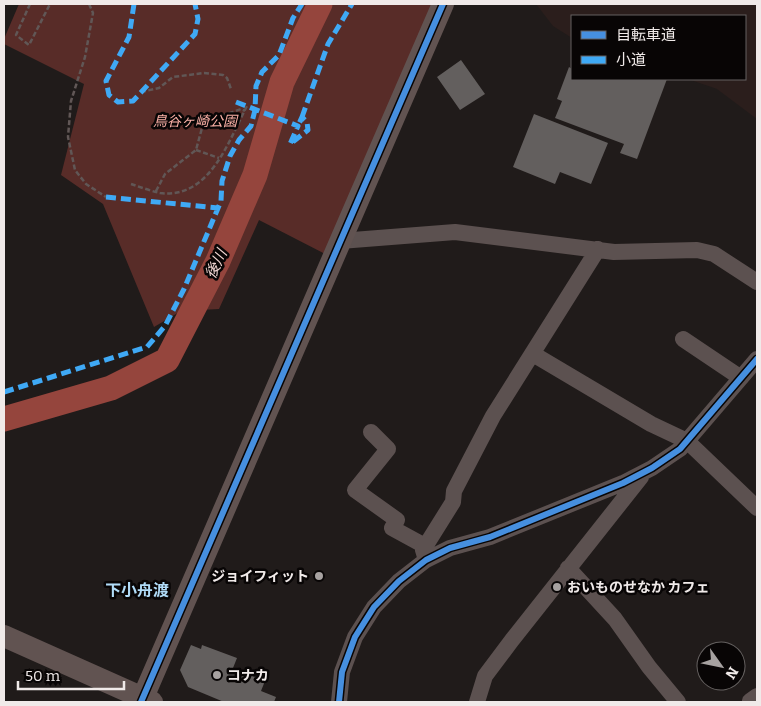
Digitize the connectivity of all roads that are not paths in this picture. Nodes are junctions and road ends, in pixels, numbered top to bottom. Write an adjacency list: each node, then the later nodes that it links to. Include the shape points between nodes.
1 (443, 4): 2 (street)
2 (340, 241): 3 (street, via 455,232); 16 (street)
3 (598, 249): 4 (street, via 614,252 697,250 714,254); 6 (street)
4 (757, 282)
5 (683, 339): 8 (street)
6 (533, 354): 10 (street, via 651,424); 13 (street, via 493,416)
7 (757, 359): 8 (street)
8 (741, 378): 10 (street)
9 (371, 432): 13 (street, via 388,449 355,490 397,520 392,528)
10 (687, 441): 11 (street); 12 (street)
11 (645, 472): 13 (street, via 490,537); 14 (street)
12 (757, 508)
13 (426, 553): 17 (street, via 374,607 355,637 342,672)
14 (568, 568): 18 (street, via 485,676); 19 (street, via 615,619)
15 (4, 636): 16 (street)
16 (145, 701)
17 (339, 702)
18 (477, 702)
19 (678, 702)

